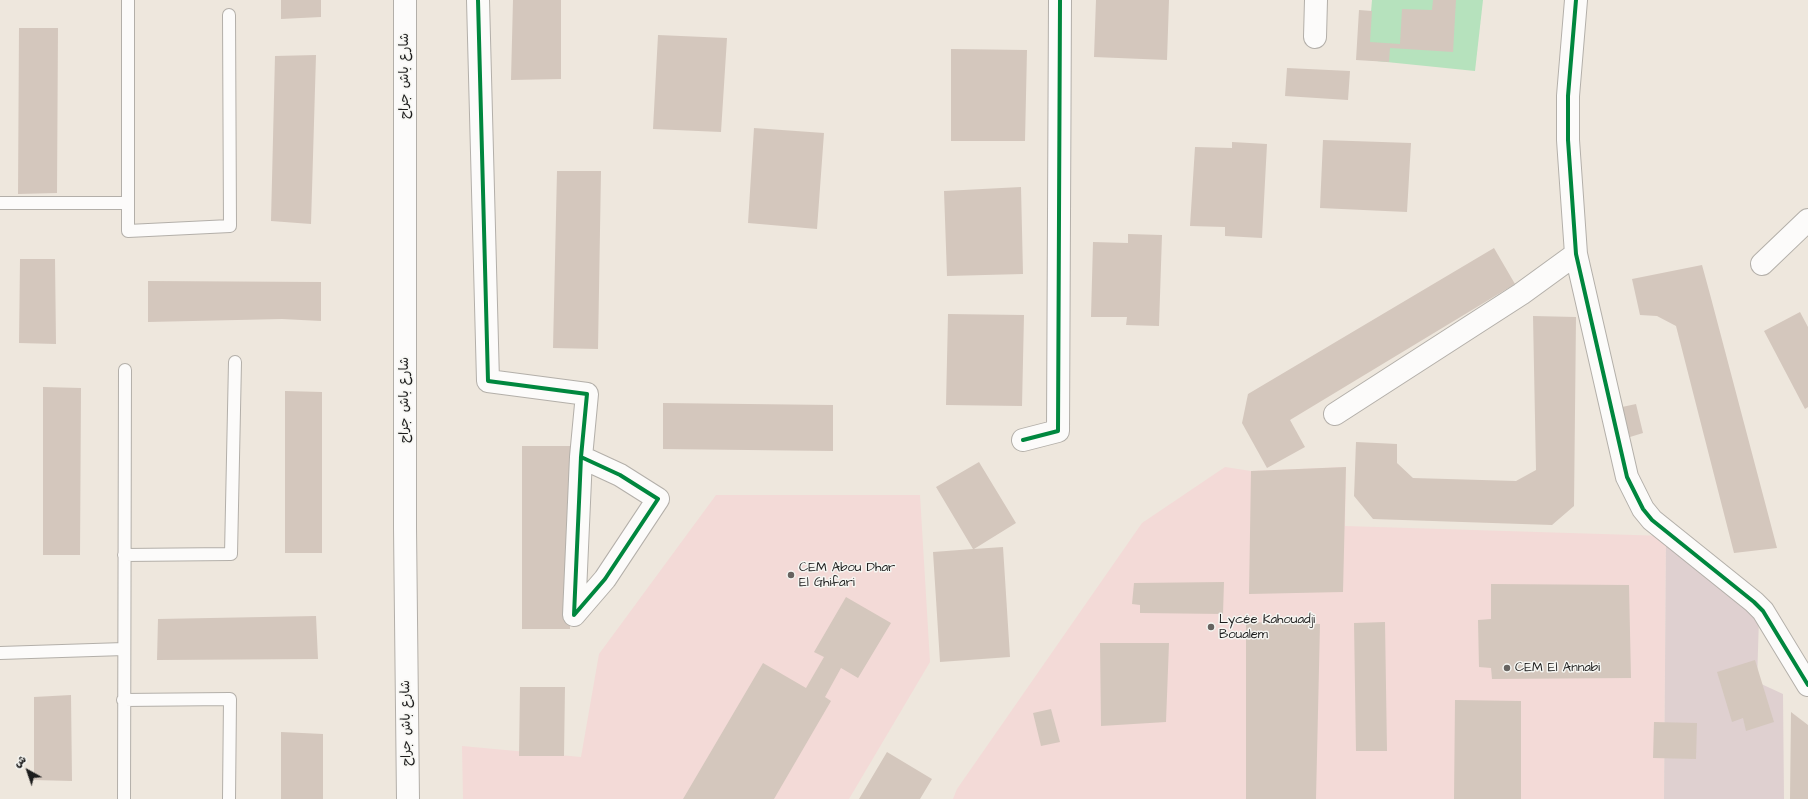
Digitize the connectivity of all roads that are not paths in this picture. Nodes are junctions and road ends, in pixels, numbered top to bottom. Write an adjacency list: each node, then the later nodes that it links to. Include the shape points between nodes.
1 (128, 0): 10 (lane)
2 (405, 0): 26 (street, شارع باش جراح)
3 (478, 0): 18 (street, via 488,381 587,394)
4 (1060, 0): 17 (street, via 1058,431)
5 (1316, 0): 8 (street)
6 (1576, 0): 12 (street, via 1568,96 1568,140)
7 (228, 15): 10 (lane, via 230,226 128,231)
8 (1315, 37)
9 (0, 203): 10 (lane)
10 (128, 203)
11 (1808, 220): 13 (street)
12 (1576, 254): 16 (street, via 1521,294); 22 (street, via 1627,476 1633,492 1652,520 1763,611)
13 (1762, 264)
14 (235, 362): 19 (lane, via 231,554)
15 (125, 370): 19 (lane)
16 (1335, 414)
17 (1023, 440)
18 (581, 457): 18 (street, via 579,497 574,615 605,579 658,500 620,475)
19 (124, 555): 20 (lane)
20 (124, 649): 21 (lane); 23 (lane)
21 (0, 653)
22 (1808, 685)
23 (123, 700): 24 (lane); 25 (lane, via 230,699)
24 (124, 799)
25 (229, 799)
26 (408, 799)

